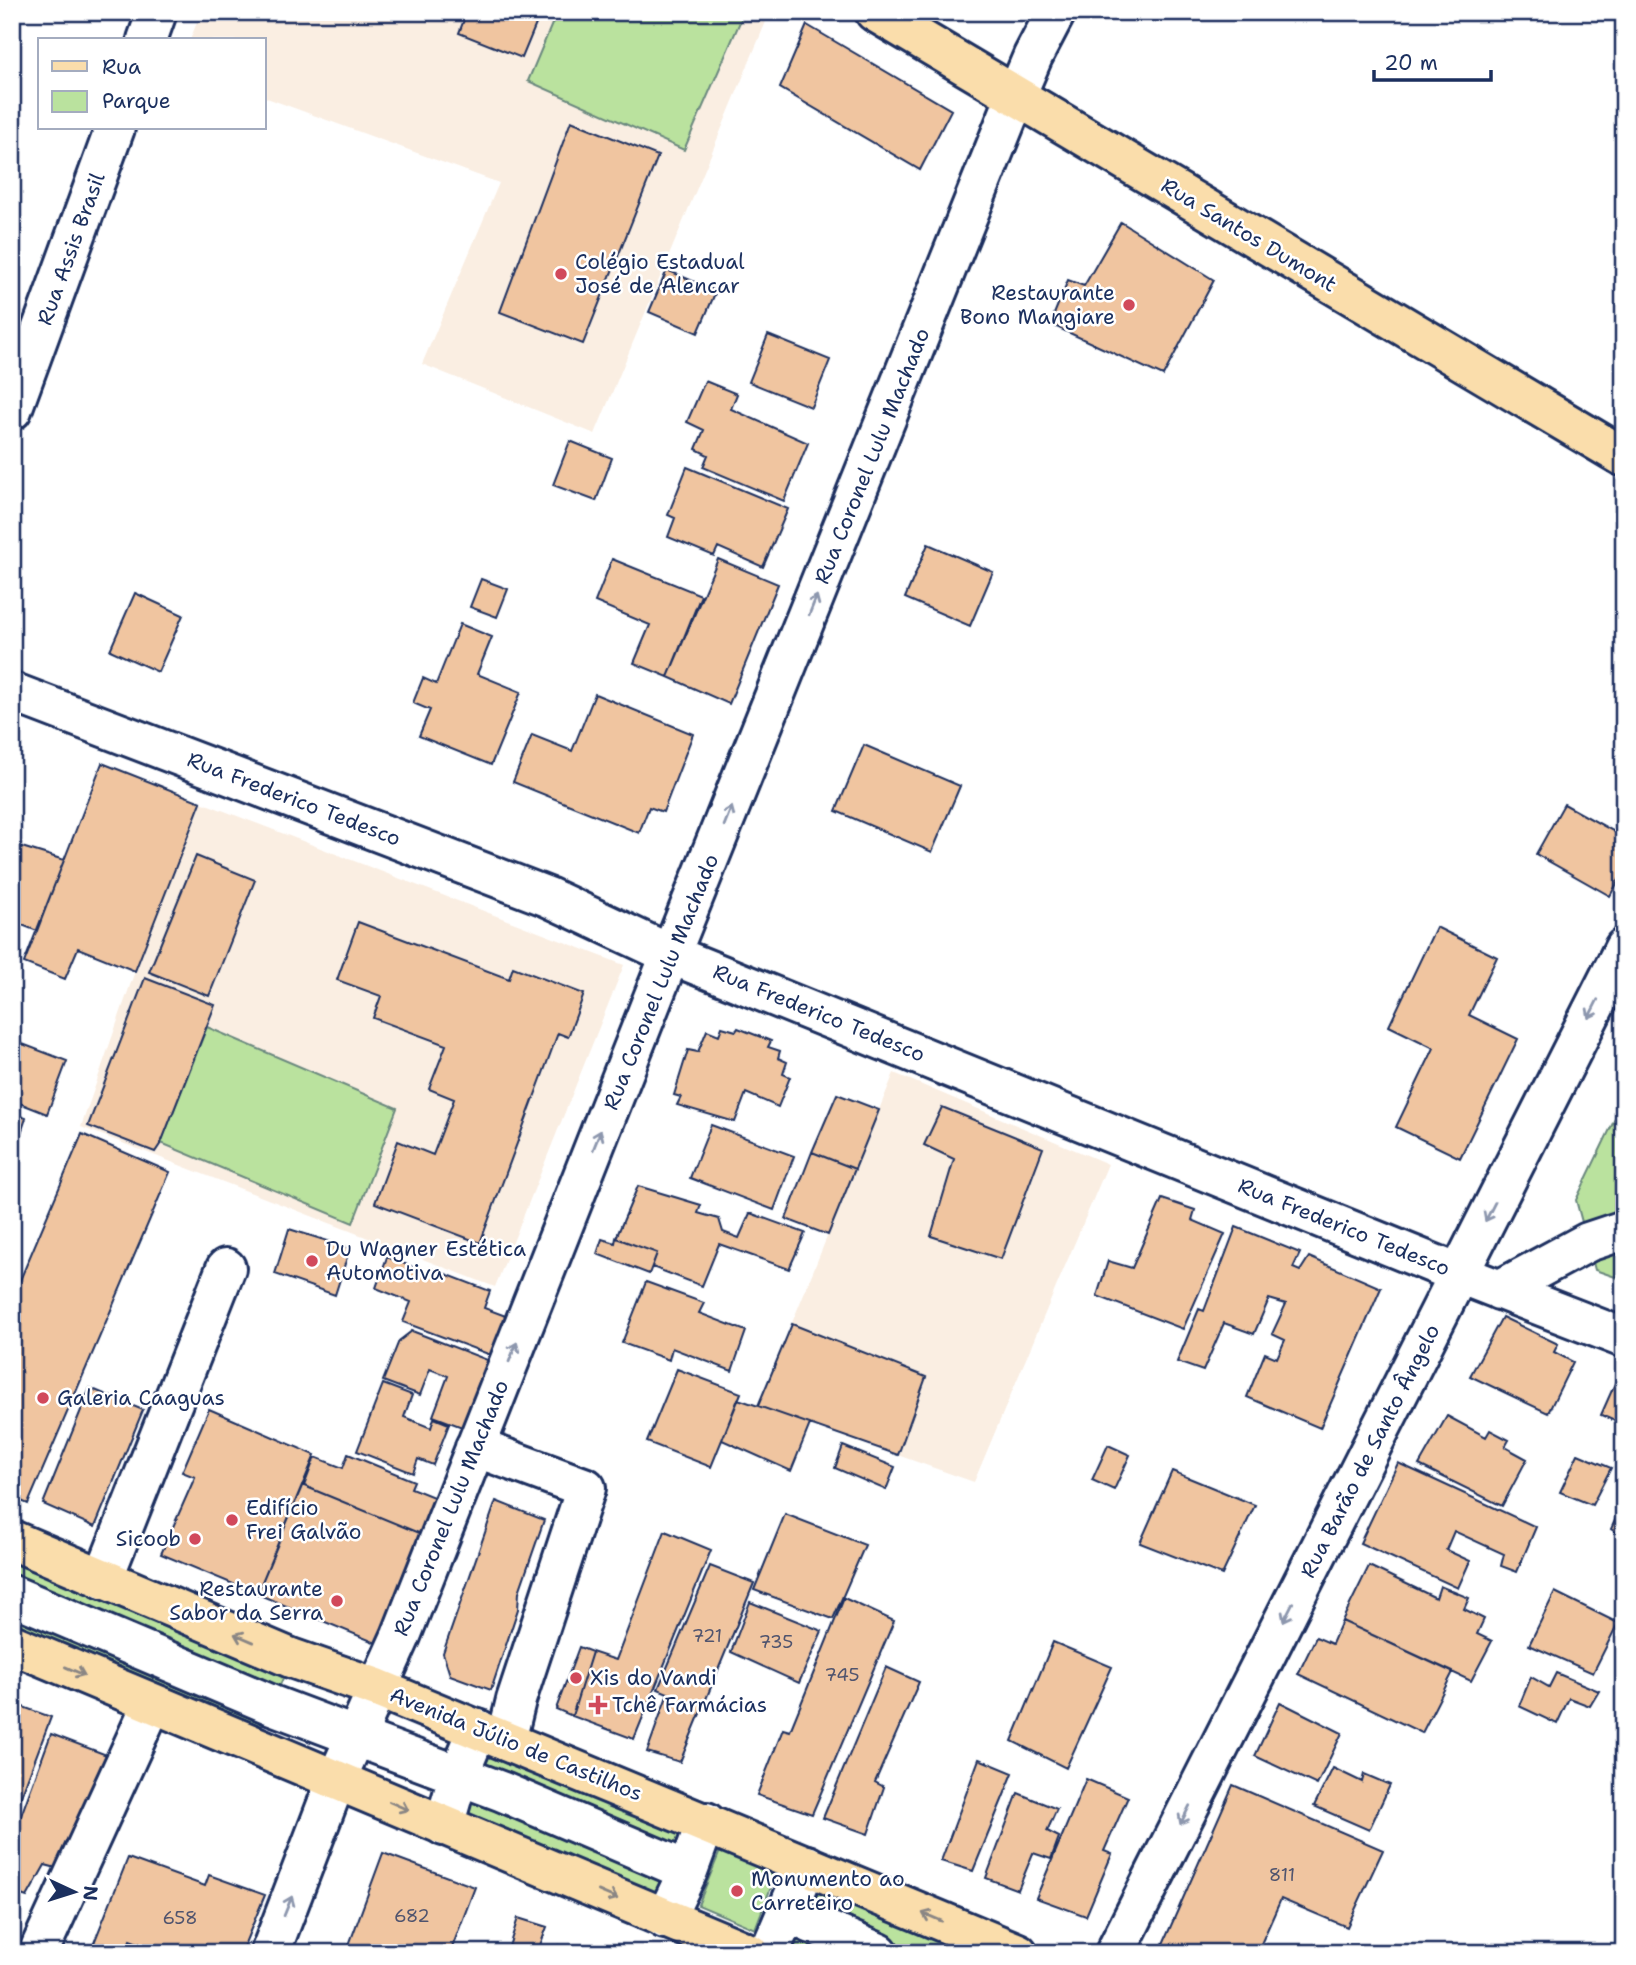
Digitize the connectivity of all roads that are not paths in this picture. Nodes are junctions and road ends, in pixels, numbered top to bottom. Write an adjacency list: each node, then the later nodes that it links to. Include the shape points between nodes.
1 (157, 12): 4 (street)
2 (875, 12): 5 (main road, Rua Santos Dumont)
3 (1056, 12): 5 (street, Rua Coronel Lulu Machado)
4 (148, 38)
5 (1016, 96): 8 (main road, Rua Santos Dumont); 11 (street, Rua Coronel Lulu Machado, one-way to 5)
6 (114, 130): 7 (street, Rua Assis Brasil)
7 (12, 410)
8 (1624, 457)
9 (12, 692): 11 (street, Rua Frederico Tedesco, via 548,897)
10 (1624, 948): 14 (street, Rua Barão de Santo Ângelo, one-way to 14)
11 (672, 954): 14 (street, Rua Frederico Tedesco); 17 (street, Rua Coronel Lulu Machado, one-way to 11)
12 (1624, 1230): 15 (street, via 1588,1242)
13 (226, 1268): 19 (street)
14 (1459, 1275): 15 (street, Rua Frederico Tedesco); 43 (street, Rua Barão de Santo Ângelo, one-way to 43)
15 (1499, 1290): 16 (street, Rua Frederico Tedesco)
16 (1624, 1338)
17 (475, 1447): 23 (street, Rua Coronel Lulu Machado); 27 (street, via 586,1488 516,1700)
18 (12, 1541): 19 (main road, Avenida Júlio de Castilhos)
19 (103, 1579): 22 (main road, Avenida Júlio de Castilhos, one-way to 19)
20 (12, 1595): 25 (street)
21 (12, 1644): 24 (main road, one-way to 24)
22 (291, 1658): 23 (main road, Avenida Júlio de Castilhos); 25 (street)
23 (377, 1688): 26 (street, Rua Coronel Lulu Machado); 27 (main road, Avenida Júlio de Castilhos)
24 (152, 1704): 28 (main road); 38 (street)
25 (272, 1705): 26 (street); 28 (street)
26 (355, 1735): 29 (street); 30 (street, Rua Coronel Lulu Machado)
27 (492, 1735): 29 (street); 31 (main road, Avenida Júlio de Castilhos)
28 (252, 1745): 30 (main road)
29 (458, 1777): 32 (street); 34 (street)
30 (337, 1778): 32 (main road, one-way to 32); 39 (street, Rua Coronel Lulu Machado, one-way to 30)
31 (706, 1822): 33 (main road, Avenida Júlio de Castilhos); 34 (street)
32 (444, 1826): 36 (main road, one-way to 36)
33 (807, 1865): 35 (street); 37 (main road, Avenida Júlio de Castilhos, one-way to 33)
34 (688, 1871): 36 (street)
35 (787, 1913): 41 (street); 42 (street)
36 (666, 1919): 40 (main road)
37 (995, 1948)
38 (38, 1953)
39 (270, 1953)
40 (749, 1953)
41 (769, 1953)
42 (879, 1953)
43 (1115, 1953)

